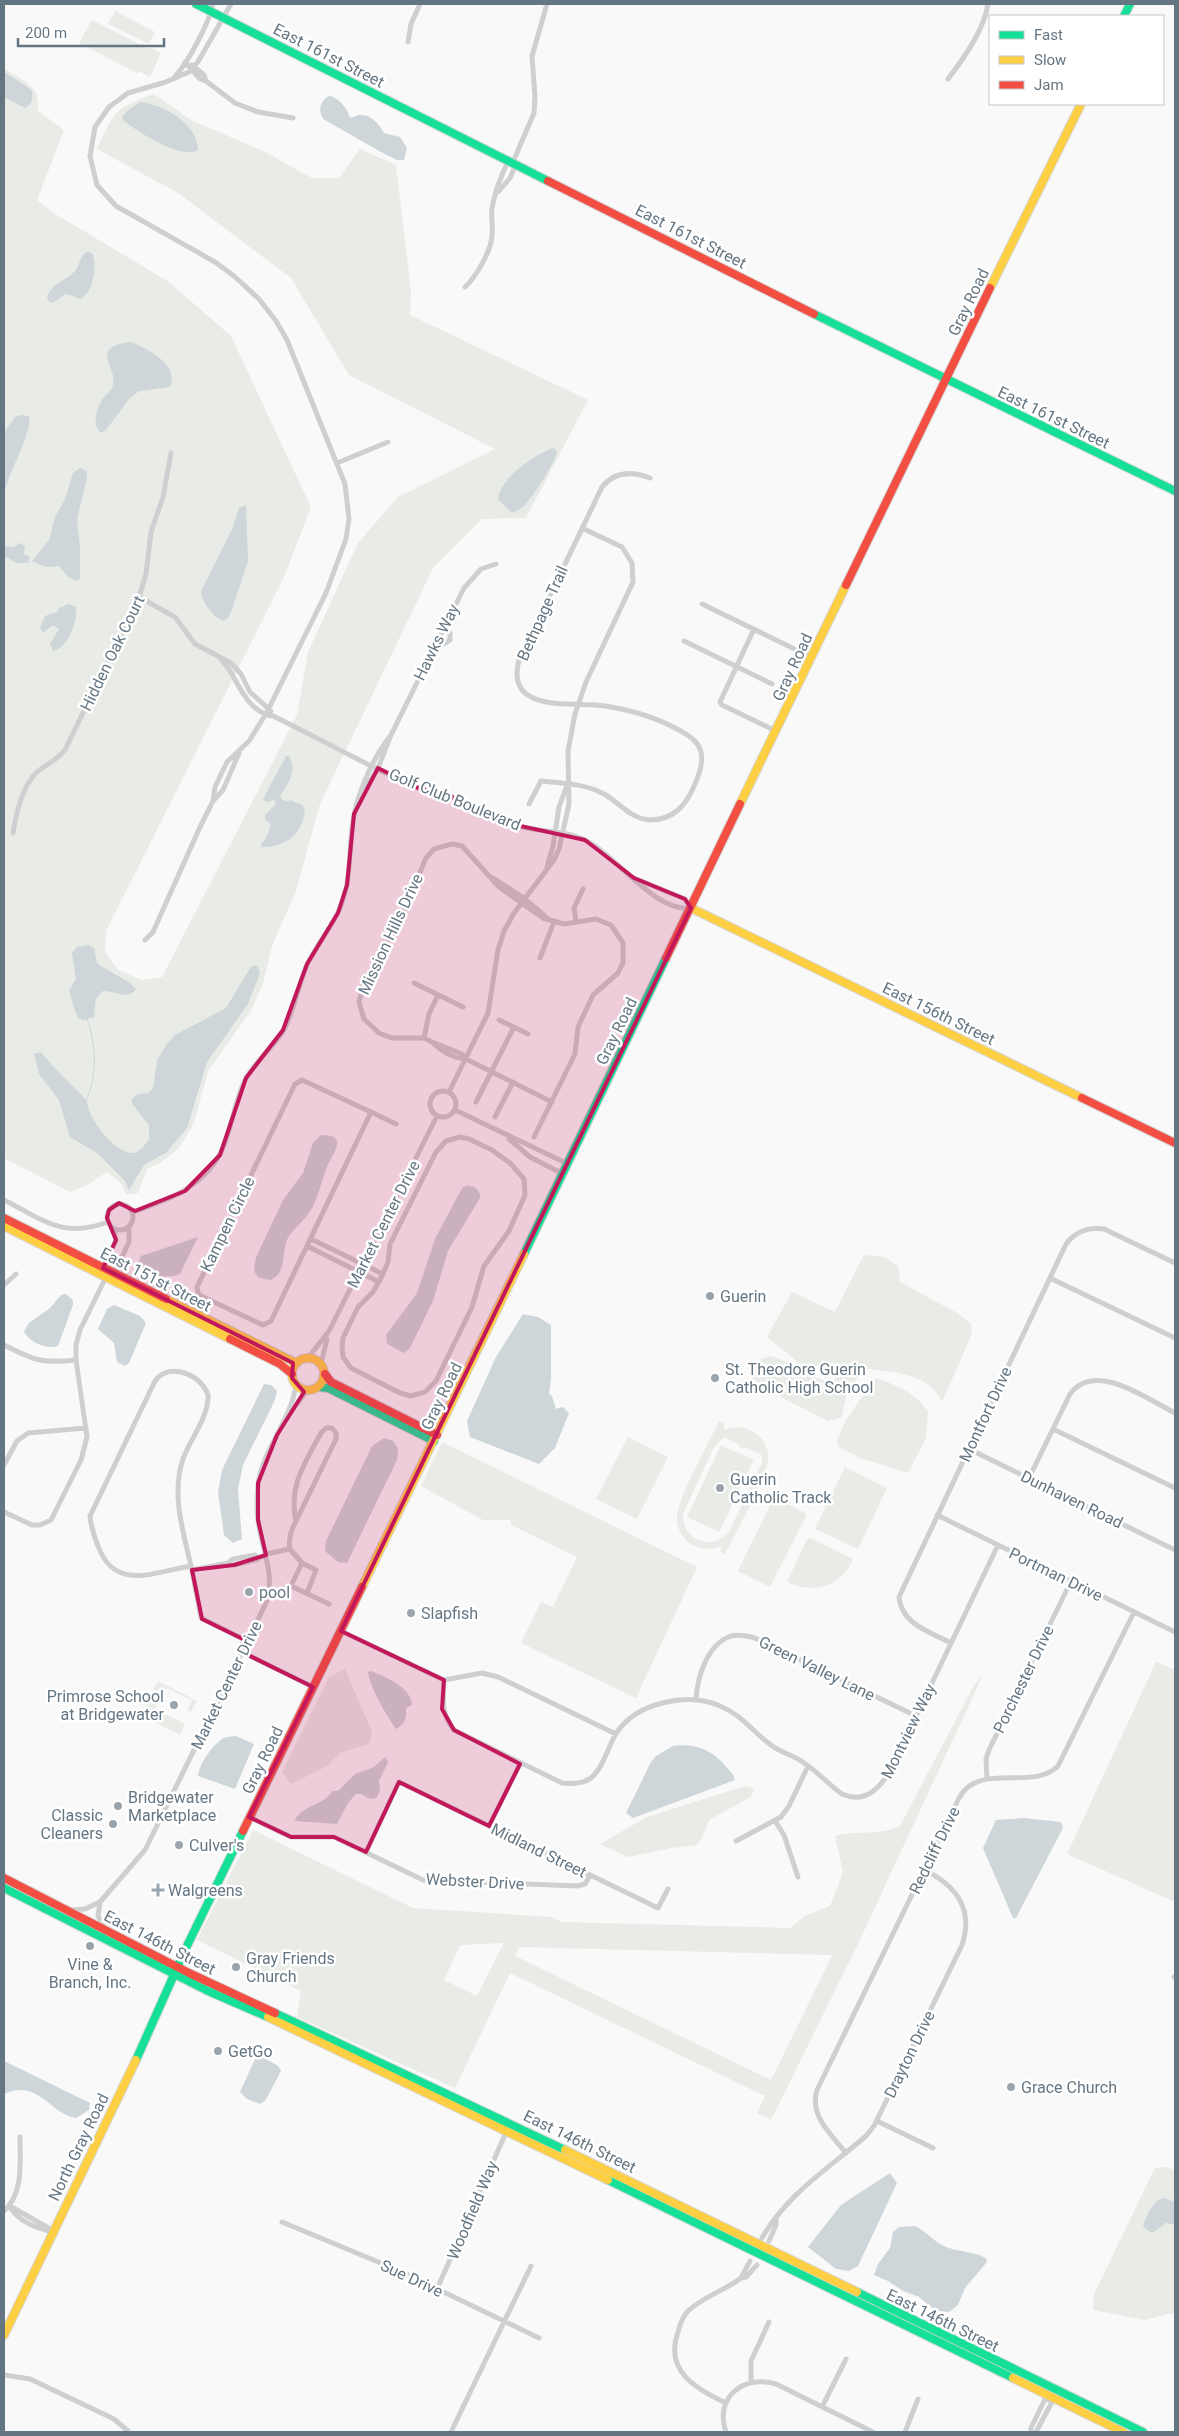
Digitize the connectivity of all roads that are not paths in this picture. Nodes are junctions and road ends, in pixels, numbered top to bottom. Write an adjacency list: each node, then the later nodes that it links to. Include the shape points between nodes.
1 (196, 4): 6 (street, East 161st Street)
2 (231, 4): 7 (street)
3 (420, 4): 8 (street, via 411,24)
4 (547, 4): 15 (street, via 532,56 534,113)
5 (988, 4): 12 (street, via 972,41)
6 (212, 8): 7 (street, East 161st Street); 9 (street)
7 (222, 17): 10 (street); 15 (street, East 161st Street)
8 (408, 42)
9 (185, 62): 10 (street); 11 (street)
10 (192, 69): 11 (street); 14 (street, via 204,75 206,81 240,106)
11 (174, 78): 21 (street, via 128,93 101,117 95,127 90,156 97,185 116,206 215,262 260,298 286,340)
12 (948, 79)
13 (1081, 105): 18 (street, Gray Road)
14 (293, 118)
15 (513, 162): 16 (street, via 500,180); 16 (street, via 510,178); 18 (street, East 161st Street)
16 (498, 191): 17 (street, via 492,210 491,242 474,278)
17 (465, 286)
18 (945, 380): 23 (street, East 161st Street); 32 (street, Gray Road)
19 (388, 442): 21 (street)
20 (171, 453): 26 (street, Hidden Oak Court)
21 (337, 463): 39 (street, via 348,500 346,539 326,593)
22 (650, 478): 24 (street, Bethpage Trail, via 624,473 607,481)
23 (1175, 491)
24 (582, 528): 38 (street, via 622,547 629,555 634,573 633,582); 38 (street, Bethpage Trail, via 517,670 523,688 536,700)
25 (496, 564): 28 (street, Hawks Way, via 487,565 469,581)
26 (139, 597): 33 (street, Golf Club Boulevard, via 172,614 195,644); 52 (street, Hidden Oak Court, via 65,750 32,778 20,801)
27 (702, 604): 29 (street)
28 (444, 626): 31 (street, Hawks Way); 31 (street, via 450,633 450,640 444,644)
29 (754, 629): 32 (street); 34 (street)
30 (684, 641): 34 (street)
31 (436, 643): 43 (street, Hawks Way)
32 (811, 657): 42 (street, Gray Road)
33 (220, 658): 35 (street, Golf Club Boulevard, via 234,666); 37 (street, Golf Club Boulevard)
34 (736, 666): 36 (street); 42 (street, via 720,703)
35 (244, 682): 37 (street); 39 (street, Golf Club Boulevard, via 254,697)
36 (772, 684)
37 (237, 685): 40 (street, Golf Club Boulevard, via 245,698)
38 (578, 705): 46 (street, via 568,751); 46 (street, Bethpage Trail, via 616,707 664,722 694,740 700,748 702,764 683,805 659,819 638,818 605,794)
39 (270, 708): 40 (street); 41 (street)
40 (266, 714): 41 (street, Golf Club Boulevard); 60 (street, via 239,752 227,762 215,787 213,801 154,932)
41 (273, 716): 43 (street, Golf Club Boulevard)
42 (776, 732): 57 (street, Gray Road)
43 (375, 767): 50 (street, Golf Club Boulevard, via 418,788 450,796 507,823); 86 (street, Hawks Way, via 363,790 353,822 343,899 308,964 286,1025 246,1078 220,1155 185,1191)
44 (540, 774): 45 (street)
45 (542, 781): 46 (street, Bethpage Trail); 47 (street)
46 (568, 784): 48 (street); 49 (street)
47 (529, 804)
48 (558, 811): 49 (street); 50 (street)
49 (567, 813): 51 (street)
50 (555, 831): 51 (street, Golf Club Boulevard); 53 (street)
51 (563, 832): 53 (street, via 557,854); 54 (street, Golf Club Boulevard, via 592,844)
52 (13, 834)
53 (546, 867): 56 (street)
54 (634, 878): 57 (street, Golf Club Boulevard, via 685,899); 57 (street, Golf Club Boulevard, via 664,901 681,909)
55 (583, 889): 59 (street, via 574,908)
56 (523, 901): 58 (street, Mission Hills Drive); 68 (street, Mission Hills Drive, via 492,878 462,846 447,844 432,850 426,858 398,924 362,989 359,1002 361,1013 372,1029 392,1038); 69 (street, via 502,936 491,1003)
57 (691, 908): 82 (street, East 156th Street); 83 (street, Gray Road)
58 (551, 920): 59 (street, via 564,924); 61 (street)
59 (576, 922): 74 (street, via 596,919 611,925 622,939 624,956 618,973 593,995 578,1027 574,1054)
60 (145, 940)
61 (540, 958)
62 (414, 983): 63 (street)
63 (438, 995): 64 (street); 68 (street)
64 (463, 1007)
65 (500, 1020): 66 (street)
66 (514, 1027): 67 (street); 70 (street)
67 (528, 1034)
68 (424, 1038): 69 (street, Mission Hills Drive, via 462,1054)
69 (466, 1059): 70 (street, Mission Hills Drive); 72 (street)
70 (491, 1071): 71 (street, Mission Hills Drive); 73 (street)
71 (512, 1082): 74 (street, Mission Hills Drive); 78 (street)
72 (449, 1092): 75 (street, via 456,1100); 77 (street, via 439,1091 432,1097 430,1108)
73 (476, 1102)
74 (552, 1102): 81 (street)
75 (455, 1110): 77 (street, via 449,1116); 80 (street)
76 (372, 1112): 79 (street, Kampen Circle); 92 (street, Kampen Circle); 93 (street, Kampen Circle, via 306,1080 296,1082 198,1285 198,1293 260,1325 268,1324)
77 (437, 1116): 95 (street, Market Center Drive)
78 (495, 1118)
79 (396, 1124)
80 (505, 1135): 83 (street); 84 (street, via 530,1157)
81 (534, 1137)
82 (1175, 1143)
83 (568, 1164): 84 (street, Gray Road)
84 (563, 1174): 121 (street, Gray Road)
85 (4, 1200): 88 (street, via 55,1226 70,1230 93,1228)
86 (133, 1212): 88 (street, via 124,1204 115,1204 107,1214); 90 (street)
87 (4, 1218): 96 (street, East 151st Street)
88 (108, 1222): 91 (street)
89 (4, 1226): 101 (street, East 151st Street)
90 (130, 1227): 91 (street); 99 (street, via 129,1242)
91 (114, 1229): 96 (street, via 116,1240)
92 (311, 1239): 93 (street, Kampen Circle); 95 (street)
93 (307, 1246): 97 (street)
94 (1175, 1263): 102 (street, Montfort Drive, via 1111,1232 1095,1228 1076,1234 1066,1244)
95 (363, 1264): 97 (street, Market Center Drive); 100 (street)
96 (104, 1268): 99 (street, East 151st Street)
97 (359, 1272): 103 (street); 105 (street, Market Center Drive)
98 (16, 1274): 104 (street)
99 (114, 1274): 110 (street, East 151st Street)
100 (383, 1274): 103 (street); 103 (street, via 390,1244 438,1148 446,1141 460,1137 473,1140 502,1156 521,1174 525,1185 523,1202 484,1266 472,1307 434,1384 425,1392 411,1396 400,1393 351,1368 344,1357 343,1338 358,1307)
101 (106, 1278): 109 (street, via 80,1330); 112 (street, East 151st Street, via 280,1364)
102 (1050, 1278): 106 (street); 122 (street, Montfort Drive)
103 (379, 1282)
104 (4, 1285)
105 (329, 1331): 108 (street, Market Center Drive); 111 (street, Market Center Drive)
106 (1175, 1338)
107 (4, 1345): 109 (street, via 38,1361)
108 (308, 1358): 110 (street); 111 (street)
109 (76, 1360): 119 (street)
110 (296, 1363): 112 (street)
111 (321, 1364): 113 (street)
112 (292, 1374): 114 (street)
113 (325, 1374): 115 (street); 121 (street, via 331,1382)
114 (296, 1385): 116 (street); 118 (street, Market Center Drive)
115 (319, 1387): 116 (street); 121 (street, via 328,1388)
116 (308, 1391): 118 (street, Market Center Drive)
117 (1175, 1413): 120 (street, via 1106,1380 1091,1380 1074,1390)
118 (285, 1418): 132 (street, Market Center Drive, via 258,1483 258,1520)
119 (86, 1428): 123 (street, via 28,1433 17,1440); 126 (street, via 86,1446 81,1460 51,1520 40,1526 32,1525)
120 (1053, 1430): 124 (street); 125 (street)
121 (436, 1438): 139 (street, Gray Road)
122 (969, 1449): 124 (street, Dunhaven Road); 127 (street, Montfort Drive)
123 (4, 1465)
124 (1029, 1478): 131 (street, Dunhaven Road)
125 (1175, 1488)
126 (4, 1512)
127 (938, 1515): 129 (street, Portman Drive); 142 (street, Montfort Drive, via 902,1588 900,1607 909,1620)
128 (296, 1521): 128 (street, via 336,1439 332,1428 320,1433 297,1481 293,1500); 130 (street, via 290,1533)
129 (998, 1545): 135 (street, Portman Drive); 142 (street, Montview Way)
130 (290, 1550): 132 (street); 133 (street)
131 (1175, 1550)
132 (266, 1554): 134 (street); 141 (street, Market Center Drive, via 270,1580 268,1594)
133 (302, 1562): 136 (street, via 316,1570); 136 (street, via 291,1586)
134 (191, 1568): 134 (street, via 136,1576 115,1571 104,1560 90,1516 155,1382 162,1373 177,1371 200,1381 208,1395 207,1406 183,1459 179,1479 179,1512); 141 (street, via 201,1618)
135 (1071, 1581): 138 (street, Portman Drive); 151 (street, Porchester Drive, via 989,1750)
136 (307, 1593): 137 (street)
137 (329, 1604)
138 (1134, 1612): 140 (street, Portman Drive); 151 (street, Redcliff Drive, via 1058,1766 1040,1776)
139 (341, 1631): 144 (street); 145 (street, Gray Road)
140 (1175, 1632)
141 (247, 1641): 143 (street, Market Center Drive)
142 (951, 1642): 147 (street, Montview Way)
143 (242, 1652): 145 (street); 163 (street, Market Center Drive, via 145,1850)
144 (444, 1680): 148 (street, via 482,1673 498,1677); 149 (street, Montview Way, via 442,1709 454,1730)
145 (313, 1687): 152 (street, Gray Road)
146 (696, 1700): 147 (street, Green Valley Lane, via 700,1676 712,1651 731,1636 743,1635); 148 (street, Montview Way, via 674,1700 654,1706 623,1724); 150 (street, Montview Way, via 720,1705 738,1715 772,1747)
147 (916, 1716): 150 (street, Montview Way, via 890,1771 871,1794 857,1797 842,1794)
148 (616, 1734): 149 (street, Montview Way, via 597,1770 583,1782 562,1783)
149 (520, 1764): 154 (street)
150 (808, 1766): 153 (street, via 786,1812)
151 (987, 1779): 157 (street, Redcliff Drive, via 972,1784 962,1794)
152 (249, 1817): 156 (street, Webster Drive, via 290,1837 330,1836); 166 (street, Gray Road)
153 (775, 1821): 155 (street); 159 (street, via 784,1835)
154 (489, 1826): 156 (street, Midland Street, via 399,1782); 158 (street, Midland Street)
155 (736, 1841)
156 (366, 1852): 158 (street, Webster Drive, via 427,1880 577,1886 585,1884)
157 (924, 1870): 167 (street, Drayton Drive, via 945,1881 958,1897 965,1916 964,1938); 171 (street, Redcliff Drive, via 816,2095 818,2118)
158 (590, 1876): 162 (street, Midland Street, via 658,1908)
159 (798, 1877)
160 (4, 1878): 164 (street, East 146th Street)
161 (4, 1888): 166 (street, East 146th Street)
162 (668, 1888)
163 (100, 1902): 164 (street, via 84,1909); 165 (street, via 98,1916)
164 (67, 1910): 165 (street, East 146th Street)
165 (106, 1930): 166 (street, East 146th Street)
166 (176, 1971): 168 (street, East 146th Street); 176 (street, North Gray Road); 191 (street, East 146th Street, via 466,2100)
167 (877, 2121): 170 (street); 171 (street, Drayton Drive, via 866,2136)
168 (507, 2130): 183 (street, Woodfield Way); 191 (street, East 146th Street)
169 (20, 2137): 172 (street, via 18,2185)
170 (933, 2148)
171 (846, 2153): 174 (street, Drayton Drive, via 792,2198)
172 (9, 2206): 173 (street); 176 (street)
173 (4, 2211)
174 (776, 2219): 177 (street, Drayton Drive); 178 (street, Drayton Drive)
175 (282, 2222): 183 (street, Sue Drive)
176 (53, 2232): 186 (street, North Gray Road)
177 (762, 2238)
178 (769, 2241)
179 (750, 2261): 182 (street)
180 (758, 2265): 182 (street)
181 (531, 2266): 184 (street)
182 (741, 2278): 193 (street, via 700,2301 686,2313 675,2339 674,2353 685,2376 698,2390)
183 (437, 2289): 184 (street, Sue Drive)
184 (504, 2322): 187 (street, Sue Drive); 196 (street)
185 (769, 2322): 190 (street, via 751,2361)
186 (4, 2335)
187 (539, 2338)
188 (846, 2360): 194 (street)
189 (4, 2375): 195 (street, via 30,2380 114,2419)
190 (752, 2381): 193 (street, via 737,2389); 194 (street, via 776,2384)
191 (1051, 2395): 200 (street, via 1045,2399); 201 (street, via 1052,2402); 202 (street, East 146th Street); 203 (street, East 146th Street)
192 (918, 2399): 199 (street)
193 (726, 2403): 197 (street)
194 (822, 2407): 198 (street)
195 (128, 2431)
196 (451, 2432)
197 (726, 2432)
198 (873, 2432)
199 (905, 2432)
200 (1031, 2432)
201 (1036, 2432)
202 (1122, 2432)
203 (1143, 2432)

